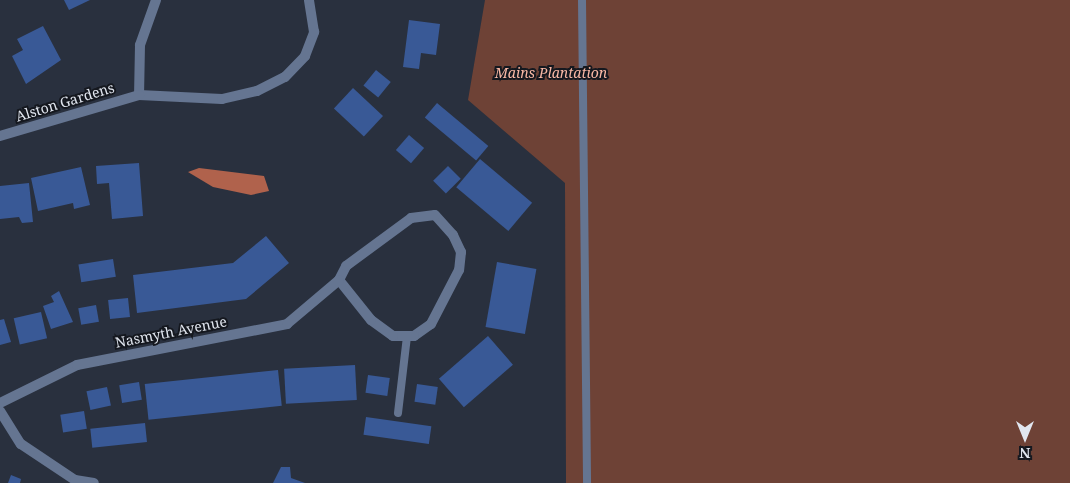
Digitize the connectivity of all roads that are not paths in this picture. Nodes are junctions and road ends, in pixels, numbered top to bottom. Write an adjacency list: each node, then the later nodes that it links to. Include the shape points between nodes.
1 (156, 0): 4 (street, via 140,45)
2 (309, 0): 4 (street, Alston Gardens, via 314,32 305,56 285,77 257,91 222,99)
3 (582, 0): 12 (lane)
4 (139, 95): 5 (street, Alston Gardens)
5 (0, 136)
6 (339, 280): 7 (street, via 371,320 393,336); 7 (street, Nasmyth Avenue, via 346,266 411,218 434,215 453,235 461,252 459,270 431,324); 8 (street, Nasmyth Avenue, via 287,324 77,366)
7 (407, 336): 10 (lane)
8 (0, 404)
9 (0, 411): 11 (street, via 21,444 75,480)
10 (398, 413)
11 (94, 483)
12 (587, 483)

